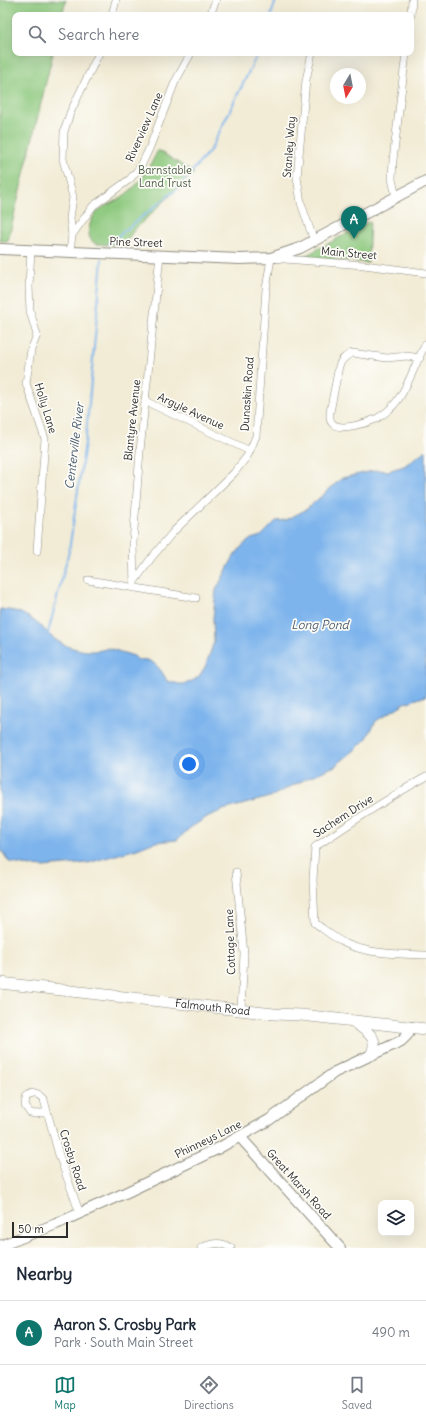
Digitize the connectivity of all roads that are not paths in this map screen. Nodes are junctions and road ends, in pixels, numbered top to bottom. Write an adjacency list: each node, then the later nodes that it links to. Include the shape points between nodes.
1 (116, 0): 4 (street)
2 (216, 0): 5 (street)
3 (412, 0): 6 (street)
4 (113, 12)
5 (211, 12)
6 (411, 12)
7 (98, 56): 13 (street, Riverview Lane, via 70,113 64,132 63,159 73,197 70,218)
8 (189, 56): 13 (street, Riverview Lane, via 175,82 141,166 130,178 93,206)
9 (311, 56): 14 (street, Stanley Way, via 306,80 297,177 301,203)
10 (406, 56): 12 (street, via 393,160 392,179)
11 (426, 181): 12 (main road, Pine Street)
12 (396, 197): 14 (main road, Pine Street)
13 (72, 235): 17 (street, Riverview Lane)
14 (314, 241): 19 (main road, Pine Street)
15 (0, 249): 16 (main road, Pine Street)
16 (31, 250): 17 (main road, Pine Street); 25 (street, Holly Lane, via 29,299 37,335 31,350 26,383 45,438)
17 (70, 252): 18 (main road, Pine Street)
18 (160, 255): 19 (main road, Pine Street); 23 (street, Blantyre Avenue)
19 (270, 258): 20 (street, Main Street); 24 (street, Dunaskin Road, via 256,436)
20 (426, 272)
21 (426, 344): 22 (street)
22 (420, 358): 22 (street, via 407,386 390,409 375,419 354,426 340,427 331,423 336,378 343,358 352,353 387,358)
23 (145, 401): 24 (street, Argyle Avenue); 27 (street, Blantyre Avenue, via 133,543)
24 (250, 451): 27 (street, Dunaskin Road, via 234,473 174,531 152,557)
25 (37, 551)
26 (88, 580): 27 (street)
27 (134, 585): 28 (street)
28 (196, 598)
29 (426, 777): 31 (street, Sachem Drive, via 315,847 314,880 315,923 341,941 383,953)
30 (236, 872): 33 (street, Cottage Lane, via 244,954)
31 (426, 955)
32 (0, 982): 33 (main road, Falmouth Road)
33 (241, 1010): 34 (main road, Falmouth Road)
34 (353, 1021): 35 (main road, Falmouth Road); 37 (main road, via 372,1036 374,1050)
35 (411, 1027): 36 (main road, Falmouth Road); 37 (main road, Phinneys Lane, via 401,1041)
36 (426, 1029)
37 (371, 1055): 39 (main road, Phinneys Lane, via 335,1072 269,1120)
38 (47, 1112): 40 (street, Crosby Road, via 62,1166)
39 (240, 1137): 40 (main road, Phinneys Lane); 44 (main road, Great Marsh Road)
40 (80, 1214): 41 (main road, Phinneys Lane)
41 (1, 1247)
42 (201, 1248): 43 (street, via 218,1243)
43 (231, 1248)
44 (340, 1248)

